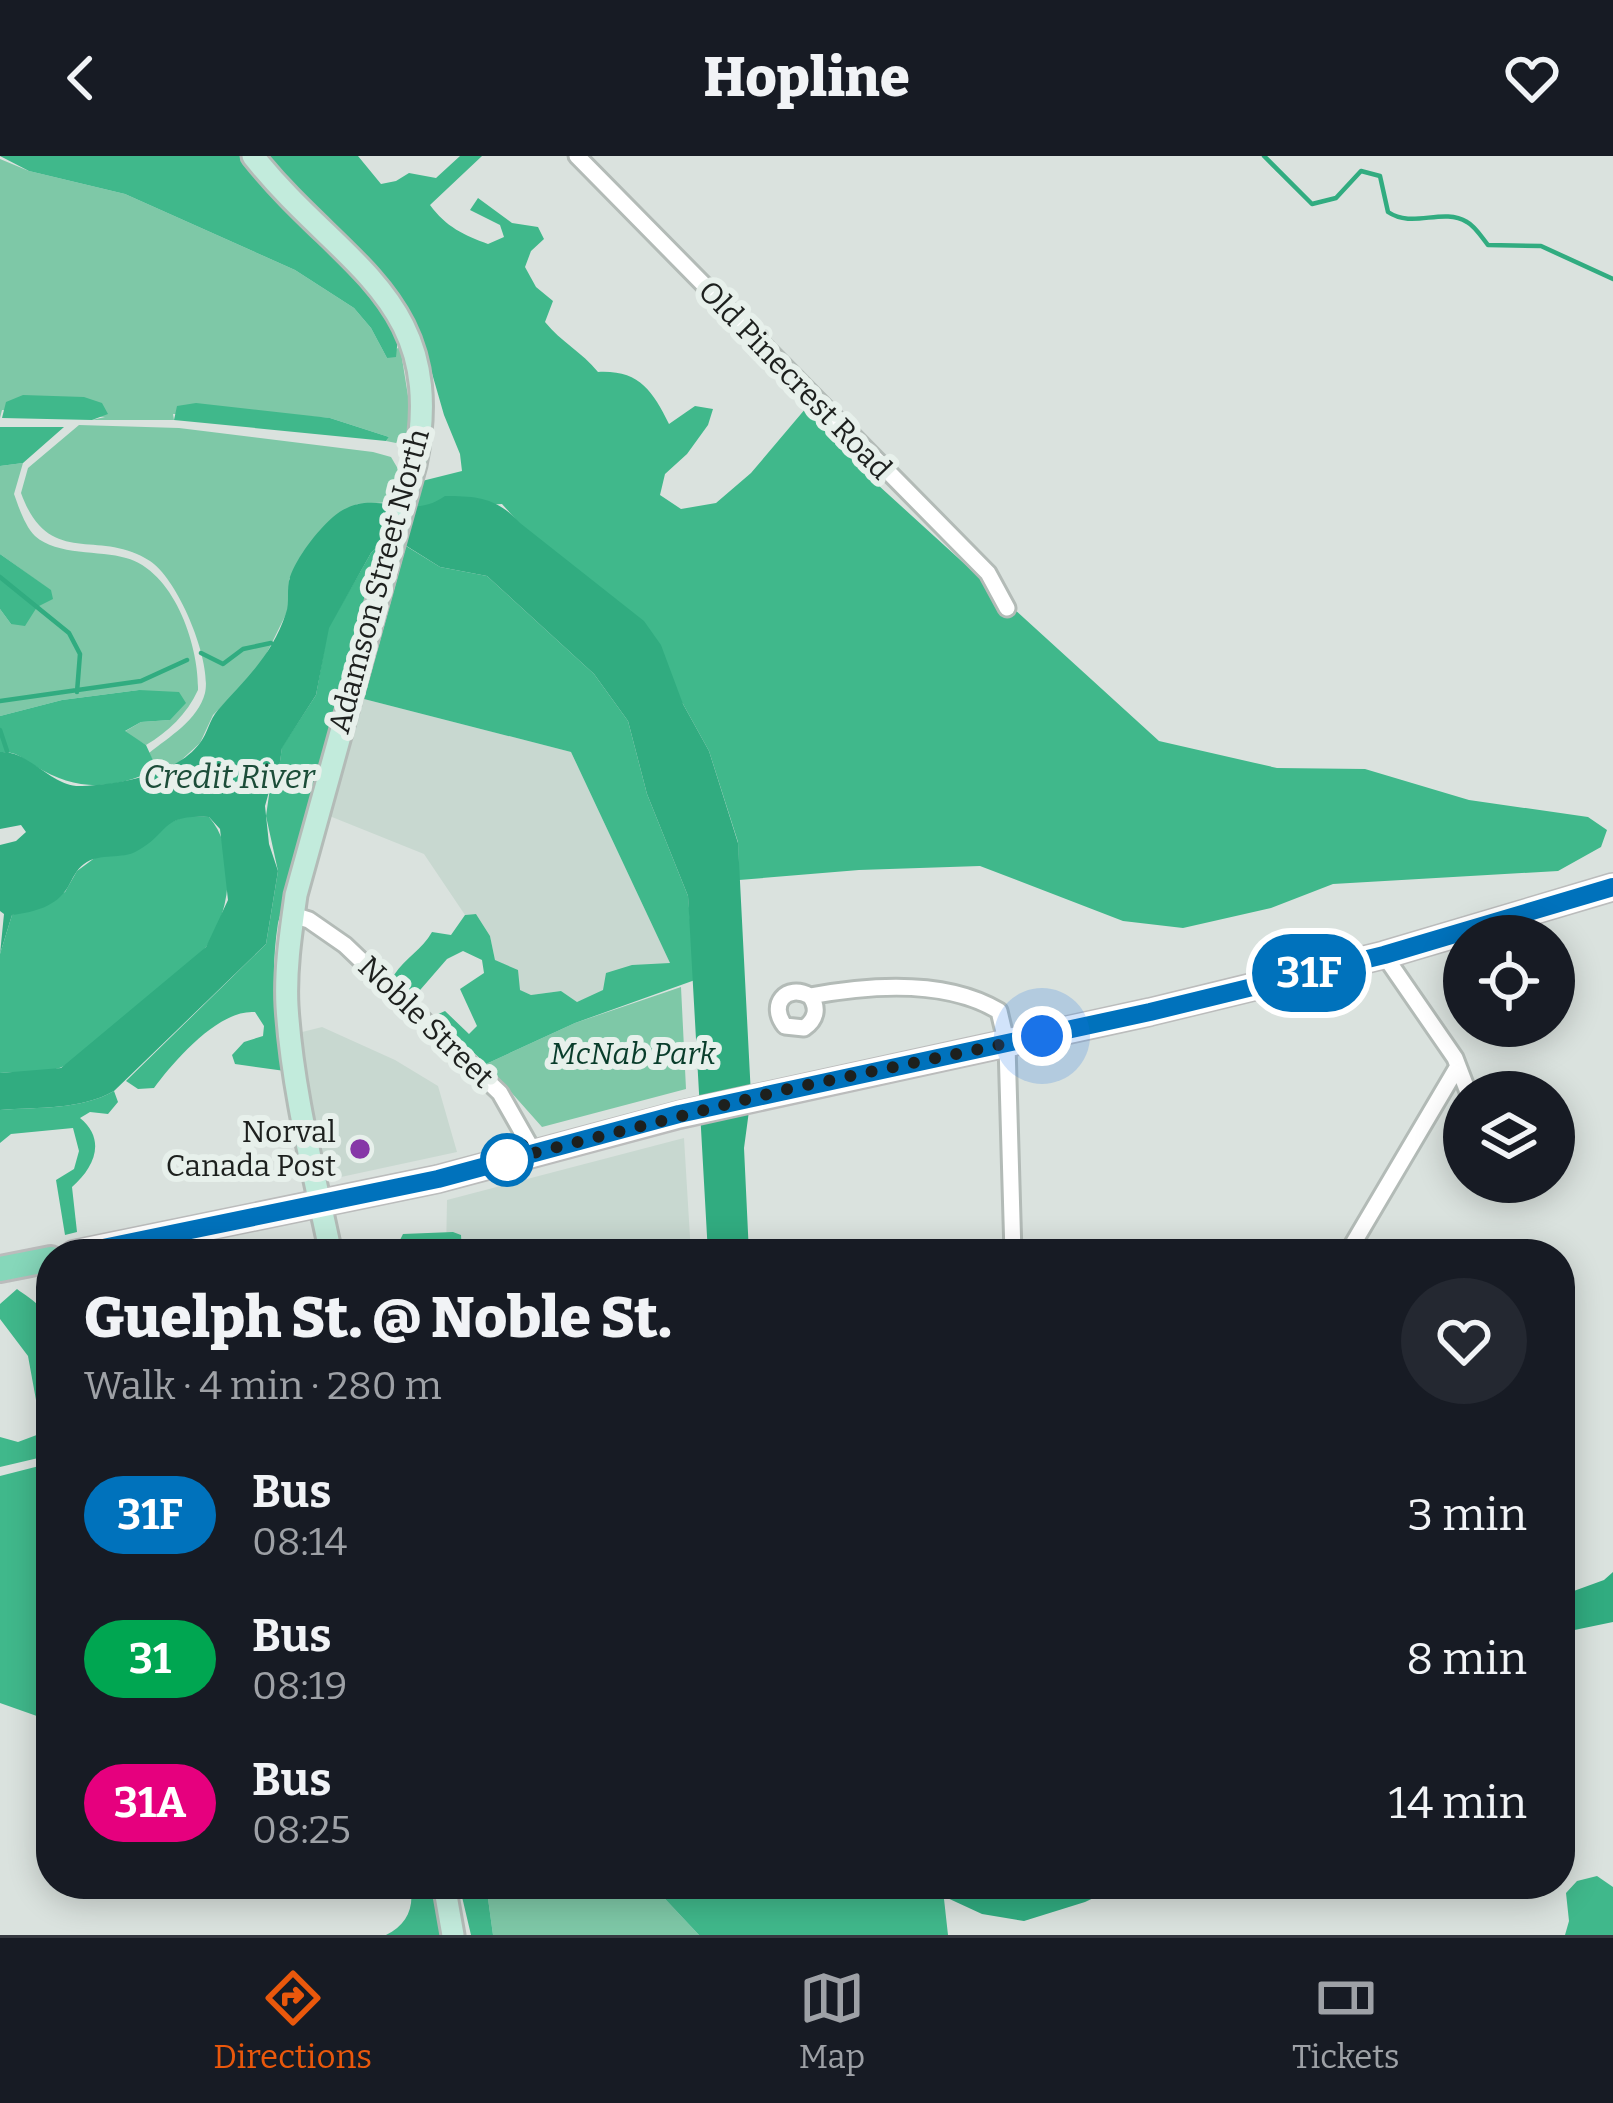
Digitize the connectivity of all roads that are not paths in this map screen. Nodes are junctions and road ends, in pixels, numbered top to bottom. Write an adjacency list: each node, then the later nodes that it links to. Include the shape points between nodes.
1 (253, 156): 5 (main road, Adamson Street North, via 381,291 409,333 423,395 408,490)
2 (578, 156): 3 (street, Old Pinecrest Road, via 988,573)
3 (1007, 608)
4 (1613, 887): 6 (main road)
5 (293, 915): 11 (street, Noble Street, via 345,945 500,1093); 12 (main road, Adamson Street North, via 290,1042)
6 (1384, 955): 8 (main road); 9 (street)
7 (810, 996): 8 (street, via 951,992 999,1011)
8 (1006, 1045): 11 (main road); 15 (street)
9 (1458, 1066): 10 (street); 16 (street)
10 (1460, 1071)
11 (534, 1153): 12 (main road)
12 (321, 1203): 13 (main road); 14 (main road, Adamson Street North)
13 (149, 1239)
14 (328, 1239)
15 (1012, 1239)
16 (1357, 1239)
17 (36, 1262): 18 (main road)
18 (0, 1269)
19 (447, 1899): 20 (main road)
20 (453, 1935)

